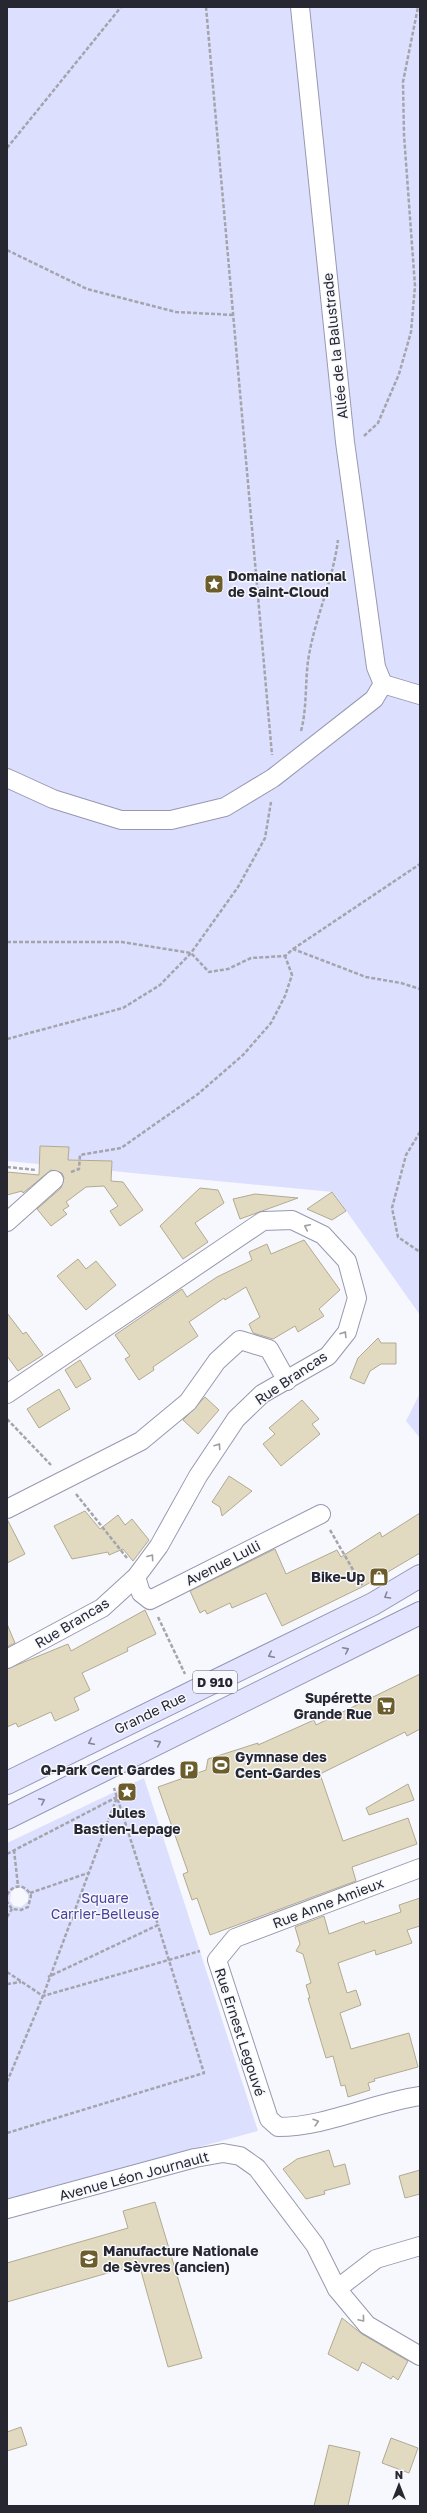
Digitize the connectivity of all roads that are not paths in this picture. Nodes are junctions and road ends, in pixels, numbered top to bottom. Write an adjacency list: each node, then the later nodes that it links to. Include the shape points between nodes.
1 (300, 7): 2 (street, Allée de la Balustrade, via 345,442 376,667)
2 (383, 684): 3 (street); 4 (street, via 374,699 274,778 225,807 171,820 121,820 53,799)
3 (417, 695)
4 (7, 778)
5 (54, 1180): 6 (street)
6 (7, 1222)
7 (287, 1381): 8 (street, Rue Brancas, one-way to 8, via 328,1356 347,1332 357,1298 347,1261 323,1235 292,1220 263,1221); 9 (street, via 269,1349 240,1340 217,1361 188,1402 141,1441); 12 (street, Rue Brancas, one-way to 7, via 159,1546 198,1476 236,1419 262,1394)
8 (7, 1394)
9 (7, 1509)
10 (321, 1514): 12 (street, Avenue Lulli, via 150,1600 141,1593)
11 (420, 1576): 15 (main road, Grande Rue / D 910, one-way to 15, via 373,1604)
12 (136, 1577): 14 (street, Rue Brancas, via 102,1608)
13 (420, 1614): 16 (main road, D 910, one-way to 13)
14 (7, 1660)
15 (7, 1783)
16 (7, 1818)
17 (420, 1868): 18 (street, Rue Anne Amieux)
18 (235, 1938): 19 (street, Rue Ernest Legouvé, one-way to 19, via 217,1960 269,2119 278,2127 299,2127 397,2099)
19 (420, 2096)
20 (7, 2209): 22 (street, Avenue Léon Journault, via 196,2158 223,2153 240,2156 257,2168 315,2245)
21 (420, 2246): 22 (street, via 376,2259)
22 (337, 2289): 23 (street, Avenue Léon Journault, one-way to 23, via 367,2325)
23 (420, 2356)

